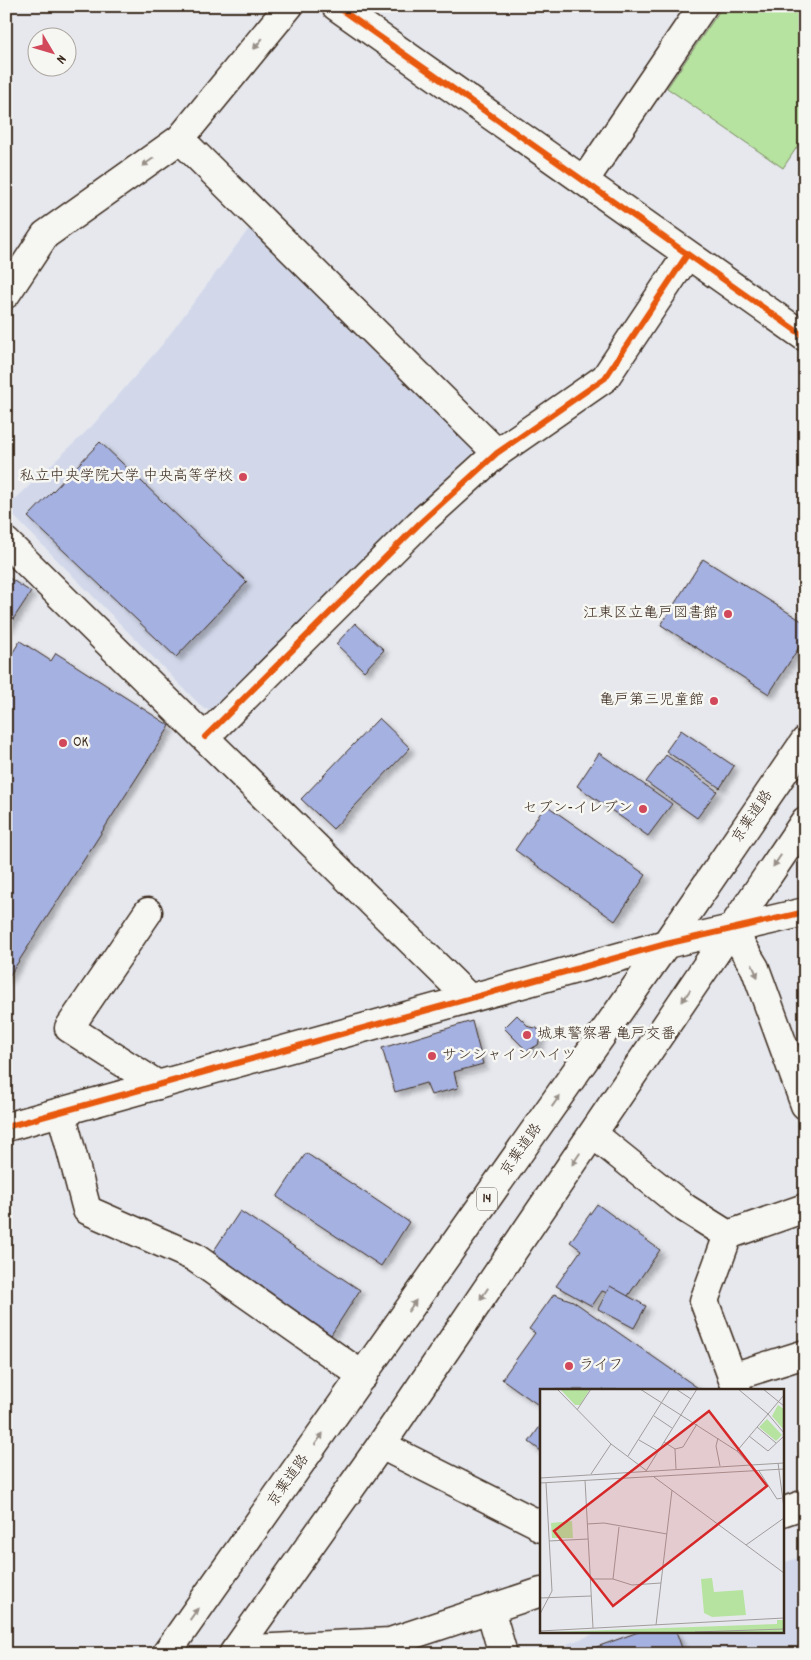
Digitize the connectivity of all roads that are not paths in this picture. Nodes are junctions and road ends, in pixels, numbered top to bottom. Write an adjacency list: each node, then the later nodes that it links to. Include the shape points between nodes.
1 (289, 6): 4 (main road, one-way to 4)
2 (336, 6): 5 (main road)
3 (703, 6): 5 (main road)
4 (180, 139): 7 (main road, one-way to 7, via 45,235); 9 (main road)
5 (584, 181): 6 (main road)
6 (687, 255): 8 (main road); 9 (main road, via 605,378)
7 (6, 294)
8 (805, 337)
9 (497, 453): 11 (main road, via 419,524)
10 (6, 542): 11 (main road)
11 (205, 737): 18 (main road)
12 (805, 741): 17 (main road, 京葉道路 / 14)
13 (805, 821): 16 (main road, one-way to 16)
14 (148, 912): 19 (main road, via 69,1028)
15 (805, 912): 16 (main road)
16 (732, 928): 17 (main road); 20 (main road, one-way to 20, via 755,968); 23 (main road, one-way to 23)
17 (666, 944): 18 (main road); 27 (main road, 京葉道路 / 14, one-way to 17)
18 (469, 998): 19 (main road)
19 (158, 1085): 21 (main road)
20 (805, 1105)
21 (61, 1112): 22 (main road); 27 (main road, via 87,1210 194,1257)
22 (6, 1127)
23 (592, 1134): 25 (main road, via 685,1208); 29 (main road, one-way to 29)
24 (805, 1208): 25 (main road)
25 (728, 1235): 28 (main road, via 704,1300)
26 (805, 1354): 28 (main road)
27 (363, 1376): 37 (main road, 京葉道路 / 14, one-way to 27)
28 (734, 1384)
29 (382, 1445): 32 (main road); 36 (main road)
30 (805, 1504): 31 (main road)
31 (784, 1511)
32 (540, 1525)
33 (540, 1592): 34 (main road)
34 (490, 1609): 35 (main road); 38 (main road)
35 (392, 1648): 36 (main road)
36 (234, 1652)
37 (166, 1654)
38 (503, 1654)

